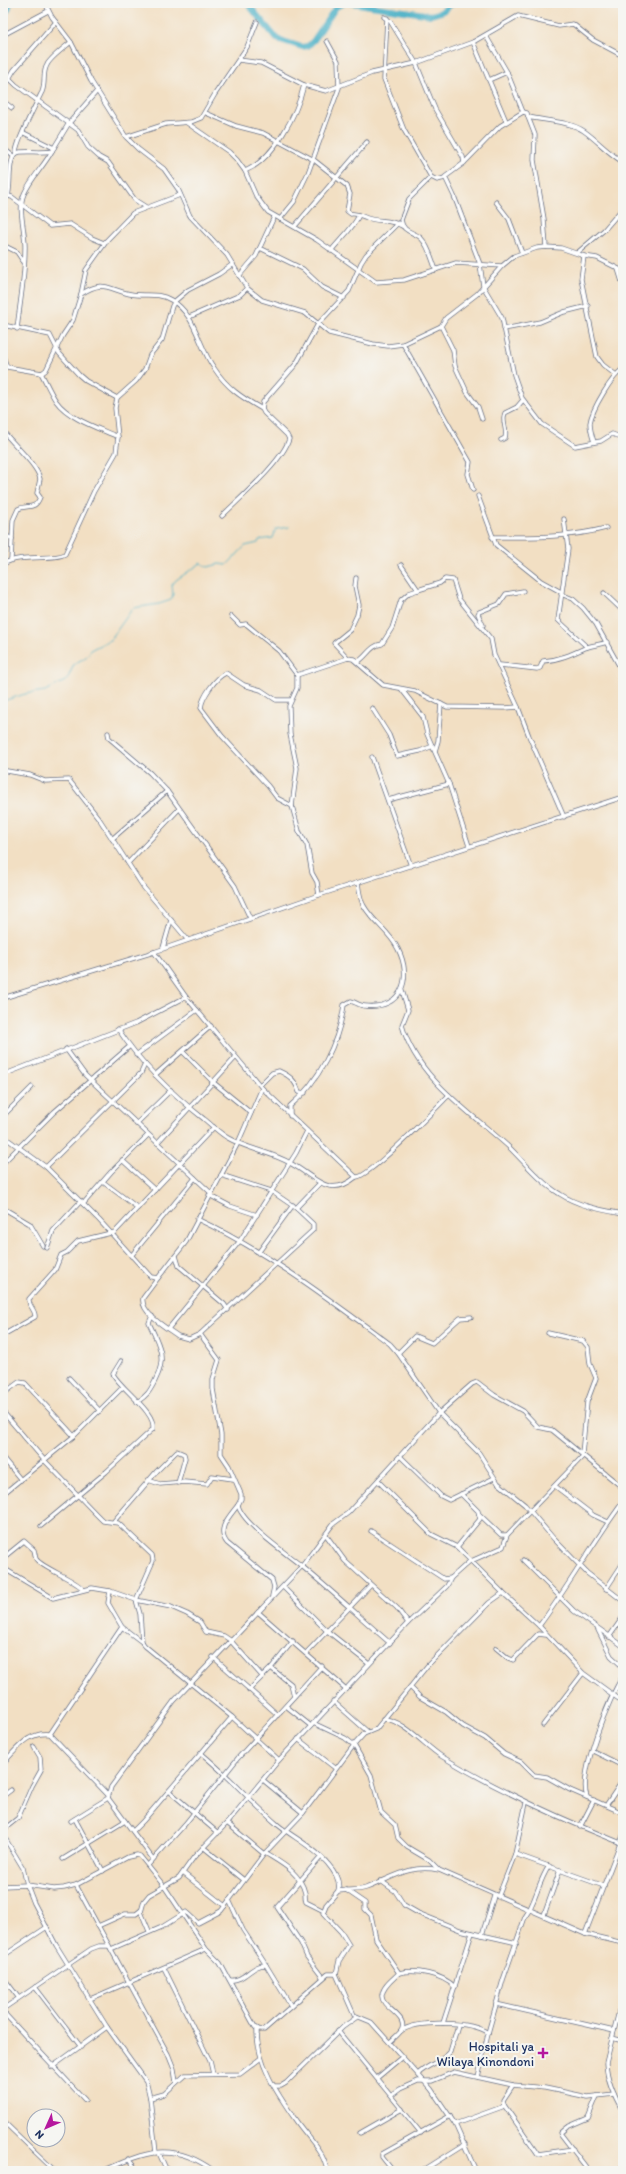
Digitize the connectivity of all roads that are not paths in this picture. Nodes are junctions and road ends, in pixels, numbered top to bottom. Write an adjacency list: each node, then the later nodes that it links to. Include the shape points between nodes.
1 (45, 3): 2 (street)
2 (48, 11): 3 (street); 5 (street)
3 (56, 22): 8 (street); 16 (street, via 18,64)
4 (257, 22): 11 (street)
5 (3, 35)
6 (486, 36): 9 (street); 10 (street, via 518,16 559,26 570,24 592,40); 15 (street)
7 (326, 41): 19 (street, via 338,61)
8 (71, 42): 21 (street); 22 (street, via 46,66 43,88)
9 (473, 42): 12 (street); 17 (street)
10 (623, 56)
11 (238, 60): 18 (street, via 262,63); 26 (street, via 215,94)
12 (416, 63): 13 (street); 13 (street, via 386,18); 40 (street, via 435,108 463,157)
13 (383, 71): 19 (street, via 372,73); 43 (street, via 388,95 401,125)
14 (3, 72): 16 (street)
15 (507, 72): 17 (street); 25 (street)
16 (9, 79): 20 (street); 22 (street)
17 (489, 80): 28 (street)
18 (304, 85): 19 (street, via 326,91); 33 (street, via 296,109)
19 (339, 88): 38 (street)
20 (3, 89)
21 (97, 91): 29 (street); 32 (street)
22 (36, 100): 29 (street); 31 (street)
23 (3, 101): 24 (street)
24 (12, 108)
25 (523, 112): 27 (street, via 527,113); 28 (street)
26 (206, 113): 30 (street, via 198,120); 33 (street)
27 (528, 117): 39 (street, via 584,130); 60 (street, via 535,135 534,160)
28 (506, 121): 40 (street)
29 (69, 123): 36 (street); 50 (street, via 81,132 88,147 108,162 135,200)
30 (187, 123): 32 (street, via 166,124); 41 (street, via 229,152)
31 (24, 133): 36 (street); 37 (street)
32 (126, 137): 46 (street, via 164,169)
33 (279, 141): 38 (street); 41 (street, via 252,168)
34 (367, 142): 42 (street)
35 (3, 148): 37 (street)
36 (53, 150): 37 (street); 49 (street, via 46,164 38,168 24,193)
37 (15, 154): 45 (street, via 10,162 11,184)
38 (314, 160): 42 (street); 54 (street, via 298,195)
39 (623, 162)
40 (464, 164): 44 (street)
41 (245, 171): 53 (street, via 262,205)
42 (337, 177): 52 (street, via 350,190 347,210 351,214); 56 (street)
43 (432, 177): 44 (street, via 437,180); 57 (street, via 409,199 402,214)
44 (445, 178): 68 (street)
45 (6, 195): 47 (street); 49 (street)
46 (180, 195): 50 (street); 67 (street, via 190,216 227,254)
47 (3, 199)
48 (496, 202): 63 (street, via 509,219)
49 (23, 204): 58 (street, via 50,226 70,224 99,242); 66 (street)
50 (146, 207): 58 (street, via 128,216)
51 (623, 208): 64 (street, via 604,230)
52 (359, 215): 55 (street); 62 (street, via 355,225)
53 (274, 216): 54 (street); 61 (street)
54 (280, 219): 56 (street)
55 (398, 223): 57 (street); 70 (street, via 374,247)
56 (295, 226): 62 (street)
57 (402, 226): 72 (street, via 424,242)
58 (106, 242): 78 (street, via 86,270)
59 (3, 245): 66 (street, via 21,256)
60 (546, 246): 63 (street); 64 (street)
61 (260, 248): 74 (street, via 252,263); 79 (street, via 303,269 322,288)
62 (331, 251): 70 (street)
63 (522, 253): 69 (street)
64 (577, 253): 65 (street)
65 (584, 256): 71 (street, via 603,260); 81 (street, via 581,279)
66 (24, 263): 86 (street)
67 (233, 264): 74 (street); 80 (street, via 188,290)
68 (480, 264): 69 (street); 72 (street, via 456,263); 76 (street)
69 (502, 266): 76 (street)
70 (358, 269): 72 (street, via 376,282 382,283 404,280); 79 (street)
71 (618, 269): 73 (street); 75 (street)
72 (436, 270)
73 (623, 271)
74 (239, 276): 77 (street)
75 (623, 285)
76 (483, 286): 85 (street, via 477,294 446,318); 87 (street, via 500,315)
77 (247, 288): 82 (street, via 240,295); 83 (street, via 262,300 306,313)
78 (81, 294): 80 (street, via 94,287 106,285 132,294 153,293); 89 (street, via 73,320)
79 (344, 298): 83 (street)
80 (174, 302): 82 (street); 94 (street, via 162,340 148,358 145,369 136,381)
81 (588, 306): 87 (street, via 540,322); 93 (street, via 597,357)
82 (189, 317): 96 (street, via 200,345 214,369 239,397)
83 (318, 324): 88 (street, via 334,335 373,344); 96 (street, via 302,356 268,395)
84 (3, 325): 86 (street)
85 (441, 326): 88 (street); 97 (street, via 453,350 455,366)
86 (17, 329): 89 (street, via 48,334)
87 (504, 329): 95 (street, via 514,375)
88 (403, 344): 105 (street, via 470,462 468,474)
89 (56, 349): 92 (street, via 46,370); 94 (street, via 86,381)
90 (3, 356): 92 (street, via 7,367)
91 (623, 369): 93 (street)
92 (41, 373): 101 (street, via 55,400 64,409)
93 (616, 375): 104 (street, via 591,420)
94 (118, 398): 101 (street, via 115,408)
95 (523, 400): 103 (street, via 517,407 505,413 503,420 506,434); 104 (street, via 542,424 571,444 581,446)
96 (262, 409): 107 (street, via 287,435 288,444 270,469)
97 (482, 419)
98 (3, 431): 113 (street, via 32,463 40,479 37,493 39,500 31,508 20,508 15,512)
99 (623, 432): 100 (street)
100 (618, 435): 102 (street); 104 (street, via 612,434)
101 (118, 437): 114 (street, via 113,460 94,491 65,554)
102 (623, 438)
103 (501, 440)
104 (594, 442)
105 (473, 490)
106 (478, 496): 112 (street)
107 (222, 516)
108 (564, 519): 111 (street)
109 (606, 528): 111 (street)
110 (3, 534): 113 (street)
111 (567, 534): 112 (street); 120 (street, via 568,548)
112 (492, 537): 120 (street, via 496,545 541,581)
113 (12, 539): 114 (street)
114 (11, 560): 115 (street)
115 (3, 564)
116 (401, 565): 118 (street)
117 (356, 578): 127 (street, via 359,604 357,615 350,630 334,643)
118 (418, 590): 124 (street, via 445,579 452,579 459,598); 127 (street, via 401,600 392,628 382,644 364,654 359,661)
119 (523, 591): 124 (street, via 506,594 499,604 479,612)
120 (561, 593): 125 (street, via 583,608); 126 (street, via 558,620)
121 (604, 593): 122 (street)
122 (623, 611)
123 (231, 616): 129 (street, via 240,625 250,626 273,645)
124 (485, 630): 128 (street)
125 (607, 642): 126 (street); 136 (street, via 621,669)
126 (587, 647): 128 (street, via 577,653 543,661 537,669)
127 (350, 658): 129 (street); 130 (street, via 383,685)
128 (500, 665): 133 (street)
129 (296, 675): 131 (street, via 297,688)
130 (402, 690): 132 (street, via 418,692); 137 (street, via 423,717)
131 (290, 700): 145 (street, via 290,734 297,768); 145 (street, via 276,700 261,690 244,685 226,673 207,694 201,708 274,795)
132 (441, 704): 133 (street, via 455,708); 138 (street)
133 (518, 707): 147 (street)
134 (372, 708): 137 (street, via 389,736 397,756)
135 (108, 733): 142 (street, via 109,738)
136 (623, 743)
137 (433, 746): 138 (street)
138 (435, 751): 141 (street)
139 (372, 757): 144 (street)
140 (7, 771): 148 (street, via 46,782 69,780)
141 (449, 784): 144 (street); 149 (street)
142 (167, 791): 146 (street); 148 (street)
143 (623, 797): 147 (street)
144 (388, 800): 151 (street)
145 (292, 806): 153 (street, via 299,831 307,845)
146 (179, 809): 150 (street); 154 (street, via 236,886)
147 (564, 817): 149 (street)
148 (112, 839): 150 (street)
149 (469, 846): 151 (street)
150 (128, 862): 155 (street, via 144,888)
151 (411, 866): 152 (street)
152 (358, 883): 153 (street); 159 (street, via 363,905 391,936 402,959)
153 (319, 895): 154 (street)
154 (250, 918): 156 (street)
155 (171, 920): 156 (street); 157 (street)
156 (187, 939): 157 (street)
157 (163, 948): 158 (street)
158 (154, 952): 160 (street); 161 (street)
159 (402, 990): 178 (street, via 398,997 386,1003 367,1006 352,1001 344,1005 342,1024 328,1058); 179 (street, via 408,1010 402,1025 407,1040 425,1069)
160 (186, 997): 162 (street); 164 (street, via 136,1023)
161 (3, 998)
162 (197, 1010): 163 (street); 168 (street)
163 (211, 1026): 167 (street); 169 (street)
164 (118, 1029): 165 (street); 166 (street)
165 (130, 1046): 168 (street); 173 (street)
166 (66, 1049): 171 (street); 173 (street, via 85,1075)
167 (183, 1052): 172 (street); 174 (street)
168 (136, 1055): 170 (street)
169 (236, 1058): 174 (street); 175 (street)
170 (145, 1064): 172 (street); 180 (street, via 143,1070)
171 (3, 1075)
172 (155, 1075): 177 (street)
173 (92, 1079): 180 (street); 192 (street)
174 (214, 1083): 181 (street); 182 (street)
175 (261, 1086): 178 (street, via 272,1073 279,1071 292,1078 299,1092); 182 (street); 184 (street)
176 (32, 1087): 183 (street)
177 (171, 1090): 181 (street); 185 (street)
178 (305, 1093): 184 (street, via 290,1106)
179 (449, 1095): 199 (street, via 387,1156 361,1177); 210 (street, via 560,1194 589,1206)
180 (113, 1100): 185 (street); 197 (street)
181 (190, 1108): 186 (street); 191 (street)
182 (251, 1113): 190 (street)
183 (3, 1116)
184 (290, 1116): 187 (street)
185 (136, 1124): 188 (street)
186 (214, 1127): 190 (street); 196 (street)
187 (307, 1131): 195 (street); 199 (street)
188 (148, 1135): 191 (street); 193 (street)
189 (3, 1136): 192 (street)
190 (238, 1142): 195 (street); 198 (street)
191 (157, 1143): 196 (street)
192 (18, 1146): 194 (street); 197 (street)
193 (122, 1160): 201 (street); 203 (street)
194 (3, 1163)
195 (290, 1163): 202 (street); 204 (street)
196 (179, 1164): 200 (street); 203 (street)
197 (46, 1167): 206 (street)
198 (221, 1175): 204 (street); 205 (street)
199 (356, 1177): 202 (street, via 340,1187)
200 (195, 1178): 205 (street); 216 (street)
201 (103, 1182): 206 (street); 209 (street)
202 (320, 1183): 207 (street)
203 (154, 1190): 209 (street)
204 (271, 1191): 207 (street); 211 (street)
205 (210, 1194): 211 (street, via 230,1206); 212 (street)
206 (82, 1202): 208 (street, via 53,1231 45,1247 30,1224); 213 (street)
207 (294, 1207): 215 (street); 218 (street, via 313,1224 313,1230)
208 (3, 1208)
209 (138, 1208): 213 (street, via 119,1228)
210 (623, 1214)
211 (257, 1215): 214 (street)
212 (197, 1219): 214 (street); 217 (street)
213 (110, 1233): 216 (street); 227 (street, via 78,1241 61,1255 55,1270 29,1299 35,1317)
214 (239, 1242): 215 (street); 220 (street)
215 (258, 1253): 218 (street)
216 (131, 1256): 219 (street, via 151,1277)
217 (176, 1256): 219 (street); 220 (street, via 179,1266)
218 (275, 1264): 221 (street); 228 (street, via 304,1281 390,1344)
219 (158, 1278): 222 (street, via 143,1298 144,1305)
220 (202, 1287): 221 (street); 224 (street)
221 (228, 1310): 226 (street)
222 (152, 1316): 224 (street); 233 (street, via 149,1323 163,1361 150,1392)
223 (471, 1318): 228 (street, via 460,1318 432,1343 415,1336)
224 (168, 1329): 226 (street, via 184,1339)
225 (548, 1333): 238 (street, via 583,1341 588,1347 590,1364 596,1378 586,1408)
226 (200, 1334): 243 (street, via 219,1360 213,1379 221,1435 221,1454)
227 (3, 1335)
228 (398, 1353): 236 (street)
229 (121, 1362): 231 (street, via 113,1374)
230 (69, 1378): 234 (street)
231 (122, 1388): 233 (street); 234 (street)
232 (3, 1394): 237 (street, via 19,1382 25,1383)
233 (137, 1402): 252 (street, via 153,1420 151,1432)
234 (100, 1411): 237 (street)
235 (3, 1412): 241 (street)
236 (440, 1413): 238 (street, via 477,1382 494,1395 524,1411 538,1427 552,1430); 239 (street); 242 (street, via 479,1453)
237 (74, 1436): 241 (street)
238 (583, 1455): 248 (street); 249 (street)
239 (401, 1457): 246 (street); 251 (street, via 445,1499 454,1499)
240 (3, 1458): 244 (street)
241 (45, 1461): 244 (street); 252 (street)
242 (494, 1478): 251 (street); 256 (street)
243 (234, 1479): 247 (street, via 214,1475 207,1484); 254 (street, via 241,1496)
244 (21, 1480): 250 (street)
245 (148, 1480): 247 (street, via 160,1484); 247 (street, via 177,1451 184,1454 185,1458); 258 (street)
246 (378, 1482): 262 (street); 264 (street, via 431,1534)
247 (178, 1483)
248 (555, 1486): 256 (street); 259 (street, via 593,1515)
249 (623, 1488)
250 (3, 1494)
251 (461, 1494): 257 (street)
252 (77, 1496): 258 (street, via 103,1521); 260 (street)
253 (623, 1502): 255 (street)
254 (238, 1505): 269 (street, via 241,1513 256,1528); 279 (street, via 225,1524 222,1534 227,1543 272,1580)
255 (621, 1509): 259 (street)
256 (530, 1511): 263 (street); 270 (street)
257 (480, 1514): 263 (street, via 501,1535); 264 (street, via 479,1522)
258 (114, 1521): 281 (street, via 153,1557)
259 (608, 1522): 270 (street)
260 (41, 1526)
261 (371, 1530): 272 (street, via 433,1574 444,1579)
262 (326, 1535): 269 (street); 273 (street, via 345,1561)
263 (507, 1535): 267 (street, via 502,1547)
264 (457, 1547): 267 (street)
265 (3, 1558): 275 (street, via 24,1541 34,1550 35,1557 40,1563 71,1579)
266 (523, 1560): 280 (street)
267 (470, 1561): 272 (street); 278 (street)
268 (623, 1563): 276 (street)
269 (302, 1566): 274 (street); 283 (street)
270 (580, 1566): 276 (street); 280 (street)
271 (3, 1568): 275 (street, via 54,1598)
272 (452, 1578): 286 (street, via 447,1586)
273 (371, 1585): 283 (street); 286 (street, via 397,1608)
274 (283, 1587): 279 (street); 290 (street)
275 (83, 1589): 277 (street)
276 (606, 1589): 282 (street)
277 (110, 1591): 281 (street); 288 (street, via 108,1603)
278 (503, 1593): 287 (street); 309 (street, via 489,1603)
279 (272, 1596): 284 (street)
280 (560, 1598): 287 (street); 289 (street)
281 (136, 1600): 293 (street, via 176,1610 200,1622 206,1632); 295 (street)
282 (623, 1601)
283 (349, 1608): 290 (street); 296 (street)
284 (258, 1612): 293 (street); 294 (street)
285 (623, 1617): 292 (street)
286 (408, 1623): 296 (street)
287 (539, 1626): 291 (street)
288 (122, 1627): 295 (street); 325 (street)
289 (597, 1629): 292 (street); 303 (street, via 611,1656)
290 (326, 1630): 299 (street); 301 (street)
291 (548, 1635): 298 (street, via 538,1634 513,1660); 305 (street)
292 (609, 1637): 297 (street)
293 (230, 1640): 300 (street); 306 (street)
294 (293, 1641): 299 (street); 304 (street)
295 (142, 1642): 308 (street)
296 (390, 1642): 301 (street)
297 (623, 1646)
298 (496, 1648)
299 (307, 1652): 302 (street)
300 (213, 1657): 308 (street); 311 (street)
301 (369, 1664): 310 (street)
302 (322, 1666): 310 (street); 313 (street)
303 (623, 1667)
304 (271, 1668): 306 (street); 313 (street, via 291,1684)
305 (583, 1673): 312 (street); 323 (street)
306 (262, 1676): 311 (street)
307 (623, 1676): 312 (street)
308 (190, 1684): 319 (street); 342 (street, via 153,1729 111,1787)
309 (410, 1686): 317 (street); 344 (street, via 420,1697 485,1738 504,1754 521,1762 534,1775 546,1777)
310 (346, 1689): 314 (street)
311 (249, 1690): 318 (street)
312 (612, 1694): 315 (street); 330 (street)
313 (294, 1696): 316 (street)
314 (333, 1701): 322 (street); 324 (street)
315 (623, 1702)
316 (286, 1706): 318 (street); 322 (street)
317 (389, 1712): 320 (street); 321 (street)
318 (278, 1715): 326 (street)
319 (232, 1717): 326 (street); 331 (street)
320 (383, 1719): 321 (street); 324 (street, via 376,1729)
321 (392, 1720): 346 (street, via 440,1756)
322 (312, 1725): 327 (street); 328 (street, via 345,1738)
323 (543, 1725)
324 (368, 1732): 328 (street)
325 (50, 1734): 333 (street, via 29,1737); 342 (street)
326 (255, 1739): 332 (street); 336 (street)
327 (298, 1739): 332 (street); 335 (street)
328 (354, 1745): 335 (street); 372 (street, via 371,1776 381,1812 395,1825 398,1838)
329 (34, 1747): 356 (street, via 40,1757 41,1770 18,1818)
330 (593, 1751): 334 (street); 344 (street, via 584,1782)
331 (202, 1754): 336 (street); 340 (street)
332 (279, 1760): 337 (street)
333 (5, 1761)
334 (623, 1766)
335 (335, 1768): 349 (street)
336 (226, 1774): 343 (street); 348 (street)
337 (263, 1780): 343 (street); 349 (street)
338 (623, 1780): 347 (street)
339 (11, 1790): 341 (street)
340 (169, 1791): 348 (street); 357 (street)
341 (3, 1796)
342 (108, 1797): 351 (street); 353 (street)
343 (248, 1797): 354 (street); 358 (street)
344 (587, 1797): 345 (street)
345 (594, 1800): 347 (street); 355 (street)
346 (526, 1803): 355 (street); 366 (street)
347 (607, 1804): 350 (street)
348 (194, 1813): 359 (street); 369 (street)
349 (303, 1813): 358 (street)
350 (623, 1813)
351 (75, 1819): 352 (street); 363 (street)
352 (71, 1821)
353 (125, 1821): 357 (street); 363 (street)
354 (227, 1823): 359 (street); 365 (street)
355 (580, 1826): 362 (street)
356 (3, 1830)
357 (132, 1831): 369 (street)
358 (286, 1831): 365 (street); 367 (street, via 306,1843)
359 (218, 1833): 364 (street)
360 (3, 1835): 379 (street, via 23,1868)
361 (623, 1836): 362 (street)
362 (621, 1843): 383 (street)
363 (88, 1844): 368 (street); 374 (street)
364 (203, 1847): 375 (street); 376 (street)
365 (265, 1854): 376 (street); 377 (street, via 285,1864)
366 (515, 1854): 371 (street); 386 (street)
367 (321, 1857): 377 (street); 385 (street, via 336,1877 340,1885)
368 (63, 1859)
369 (153, 1859): 370 (street)
370 (148, 1865): 374 (street, via 137,1855); 382 (street)
371 (549, 1866): 373 (street); 391 (street)
372 (439, 1870): 378 (street, via 430,1868 404,1871); 386 (street)
373 (560, 1870): 383 (street); 393 (street)
374 (103, 1871): 380 (street)
375 (183, 1873): 382 (street, via 174,1883); 388 (street)
376 (244, 1880): 387 (street)
377 (299, 1880): 390 (street, via 305,1892 306,1902); 411 (street, via 277,1907 301,1943 309,1961)
378 (381, 1881): 384 (street, via 366,1888); 397 (street, via 395,1891 407,1908)
379 (27, 1885): 380 (street, via 54,1889); 381 (street); 395 (street)
380 (76, 1885): 394 (street)
381 (3, 1886)
382 (164, 1886): 389 (street, via 149,1895); 392 (street)
383 (604, 1886): 398 (street)
384 (346, 1890): 385 (street); 408 (street, via 365,1903 365,1909 371,1915 376,1939)
385 (338, 1891): 390 (street)
386 (496, 1896): 391 (street); 399 (street)
387 (229, 1900): 388 (street); 406 (street, via 246,1936)
388 (225, 1906): 392 (street, via 216,1916 201,1923 197,1923 188,1913)
389 (141, 1910): 394 (street, via 136,1914 125,1914); 396 (street)
390 (322, 1910): 409 (street, via 349,1945 338,1961)
391 (530, 1910): 393 (street); 400 (street)
392 (184, 1914): 396 (street, via 162,1927); 403 (street)
393 (544, 1915): 398 (street)
394 (98, 1926): 402 (street)
395 (47, 1927): 404 (street); 405 (street)
396 (149, 1931): 402 (street)
397 (472, 1933): 399 (street); 415 (street)
398 (585, 1934): 401 (street)
399 (482, 1935): 400 (street)
400 (517, 1942): 419 (street)
401 (623, 1943)
402 (110, 1948): 405 (street, via 95,1947); 413 (street)
403 (206, 1949): 407 (street); 412 (street, via 220,1963)
404 (3, 1956)
405 (68, 1964): 414 (street); 418 (street)
406 (266, 1965): 412 (street, via 257,1966 237,1980); 420 (street)
407 (164, 1968): 413 (street); 439 (street, via 210,2061)
408 (399, 1973): 415 (street, via 415,1972 442,1977); 428 (street, via 384,1988 382,1998 399,2018)
409 (336, 1974): 411 (street, via 328,1974); 423 (street)
410 (3, 1977): 417 (street)
411 (323, 1978): 420 (street)
412 (230, 1980): 427 (street)
413 (129, 1983): 418 (street); 444 (street, via 168,2054)
414 (35, 1987): 417 (street); 435 (street)
415 (455, 1987): 424 (street)
416 (623, 1995): 430 (street)
417 (18, 1997): 421 (street)
418 (90, 1999): 426 (street)
419 (496, 2004): 430 (street); 431 (street)
420 (291, 2006): 427 (street, via 264,2030)
421 (3, 2009)
422 (3, 2012): 438 (street)
423 (357, 2018): 429 (street); 434 (street, via 372,2022)
424 (443, 2023): 425 (street); 428 (street, via 412,2025)
425 (458, 2025): 431 (street, via 480,2028); 440 (street, via 447,2056 427,2065)
426 (107, 2027): 435 (street); 450 (street, via 146,2080)
427 (257, 2029): 437 (street)
428 (401, 2030): 434 (street)
429 (338, 2031): 442 (street); 446 (street, via 286,2083)
430 (614, 2031): 432 (street)
431 (488, 2033): 441 (street)
432 (612, 2038): 433 (street); 447 (street, via 606,2073)
433 (623, 2041)
434 (390, 2042): 436 (street)
435 (81, 2047): 438 (street)
436 (402, 2057): 440 (street); 442 (street)
437 (261, 2058): 439 (street, via 240,2074); 446 (street)
438 (52, 2067): 451 (street)
439 (213, 2074): 444 (street, via 184,2075)
440 (418, 2074): 443 (street)
441 (478, 2077): 443 (street, via 454,2072 435,2080); 445 (street)
442 (377, 2078): 448 (street)
443 (424, 2081): 448 (street, via 400,2089); 455 (street)
444 (176, 2082): 450 (street, via 164,2094)
445 (513, 2085): 449 (street, via 545,2088 588,2097); 452 (street, via 504,2100)
446 (274, 2086): 470 (street, via 296,2121 323,2156)
447 (614, 2094): 449 (street); 454 (street)
448 (392, 2095): 453 (street)
449 (598, 2096): 461 (street, via 588,2118 561,2131 561,2136)
450 (150, 2098): 462 (street)
451 (85, 2100)
452 (504, 2105): 457 (street); 461 (street, via 538,2154)
453 (402, 2108): 458 (street); 459 (street)
454 (623, 2111)
455 (450, 2116): 457 (street); 459 (street)
456 (4, 2124): 465 (street)
457 (455, 2124): 460 (street)
458 (360, 2133)
459 (421, 2133): 471 (street, via 382,2154)
460 (465, 2144): 472 (street); 473 (street)
461 (573, 2149): 474 (street)
462 (157, 2153): 463 (street); 468 (street); 469 (street, via 182,2153 200,2160)
463 (128, 2159): 466 (street); 467 (street)
464 (622, 2168): 475 (street)
465 (55, 2171)
466 (103, 2171)
467 (138, 2171)
468 (167, 2171)
469 (214, 2171)
470 (326, 2171)
471 (393, 2171)
472 (422, 2171)
473 (476, 2171)
474 (589, 2171)
475 (616, 2171)

